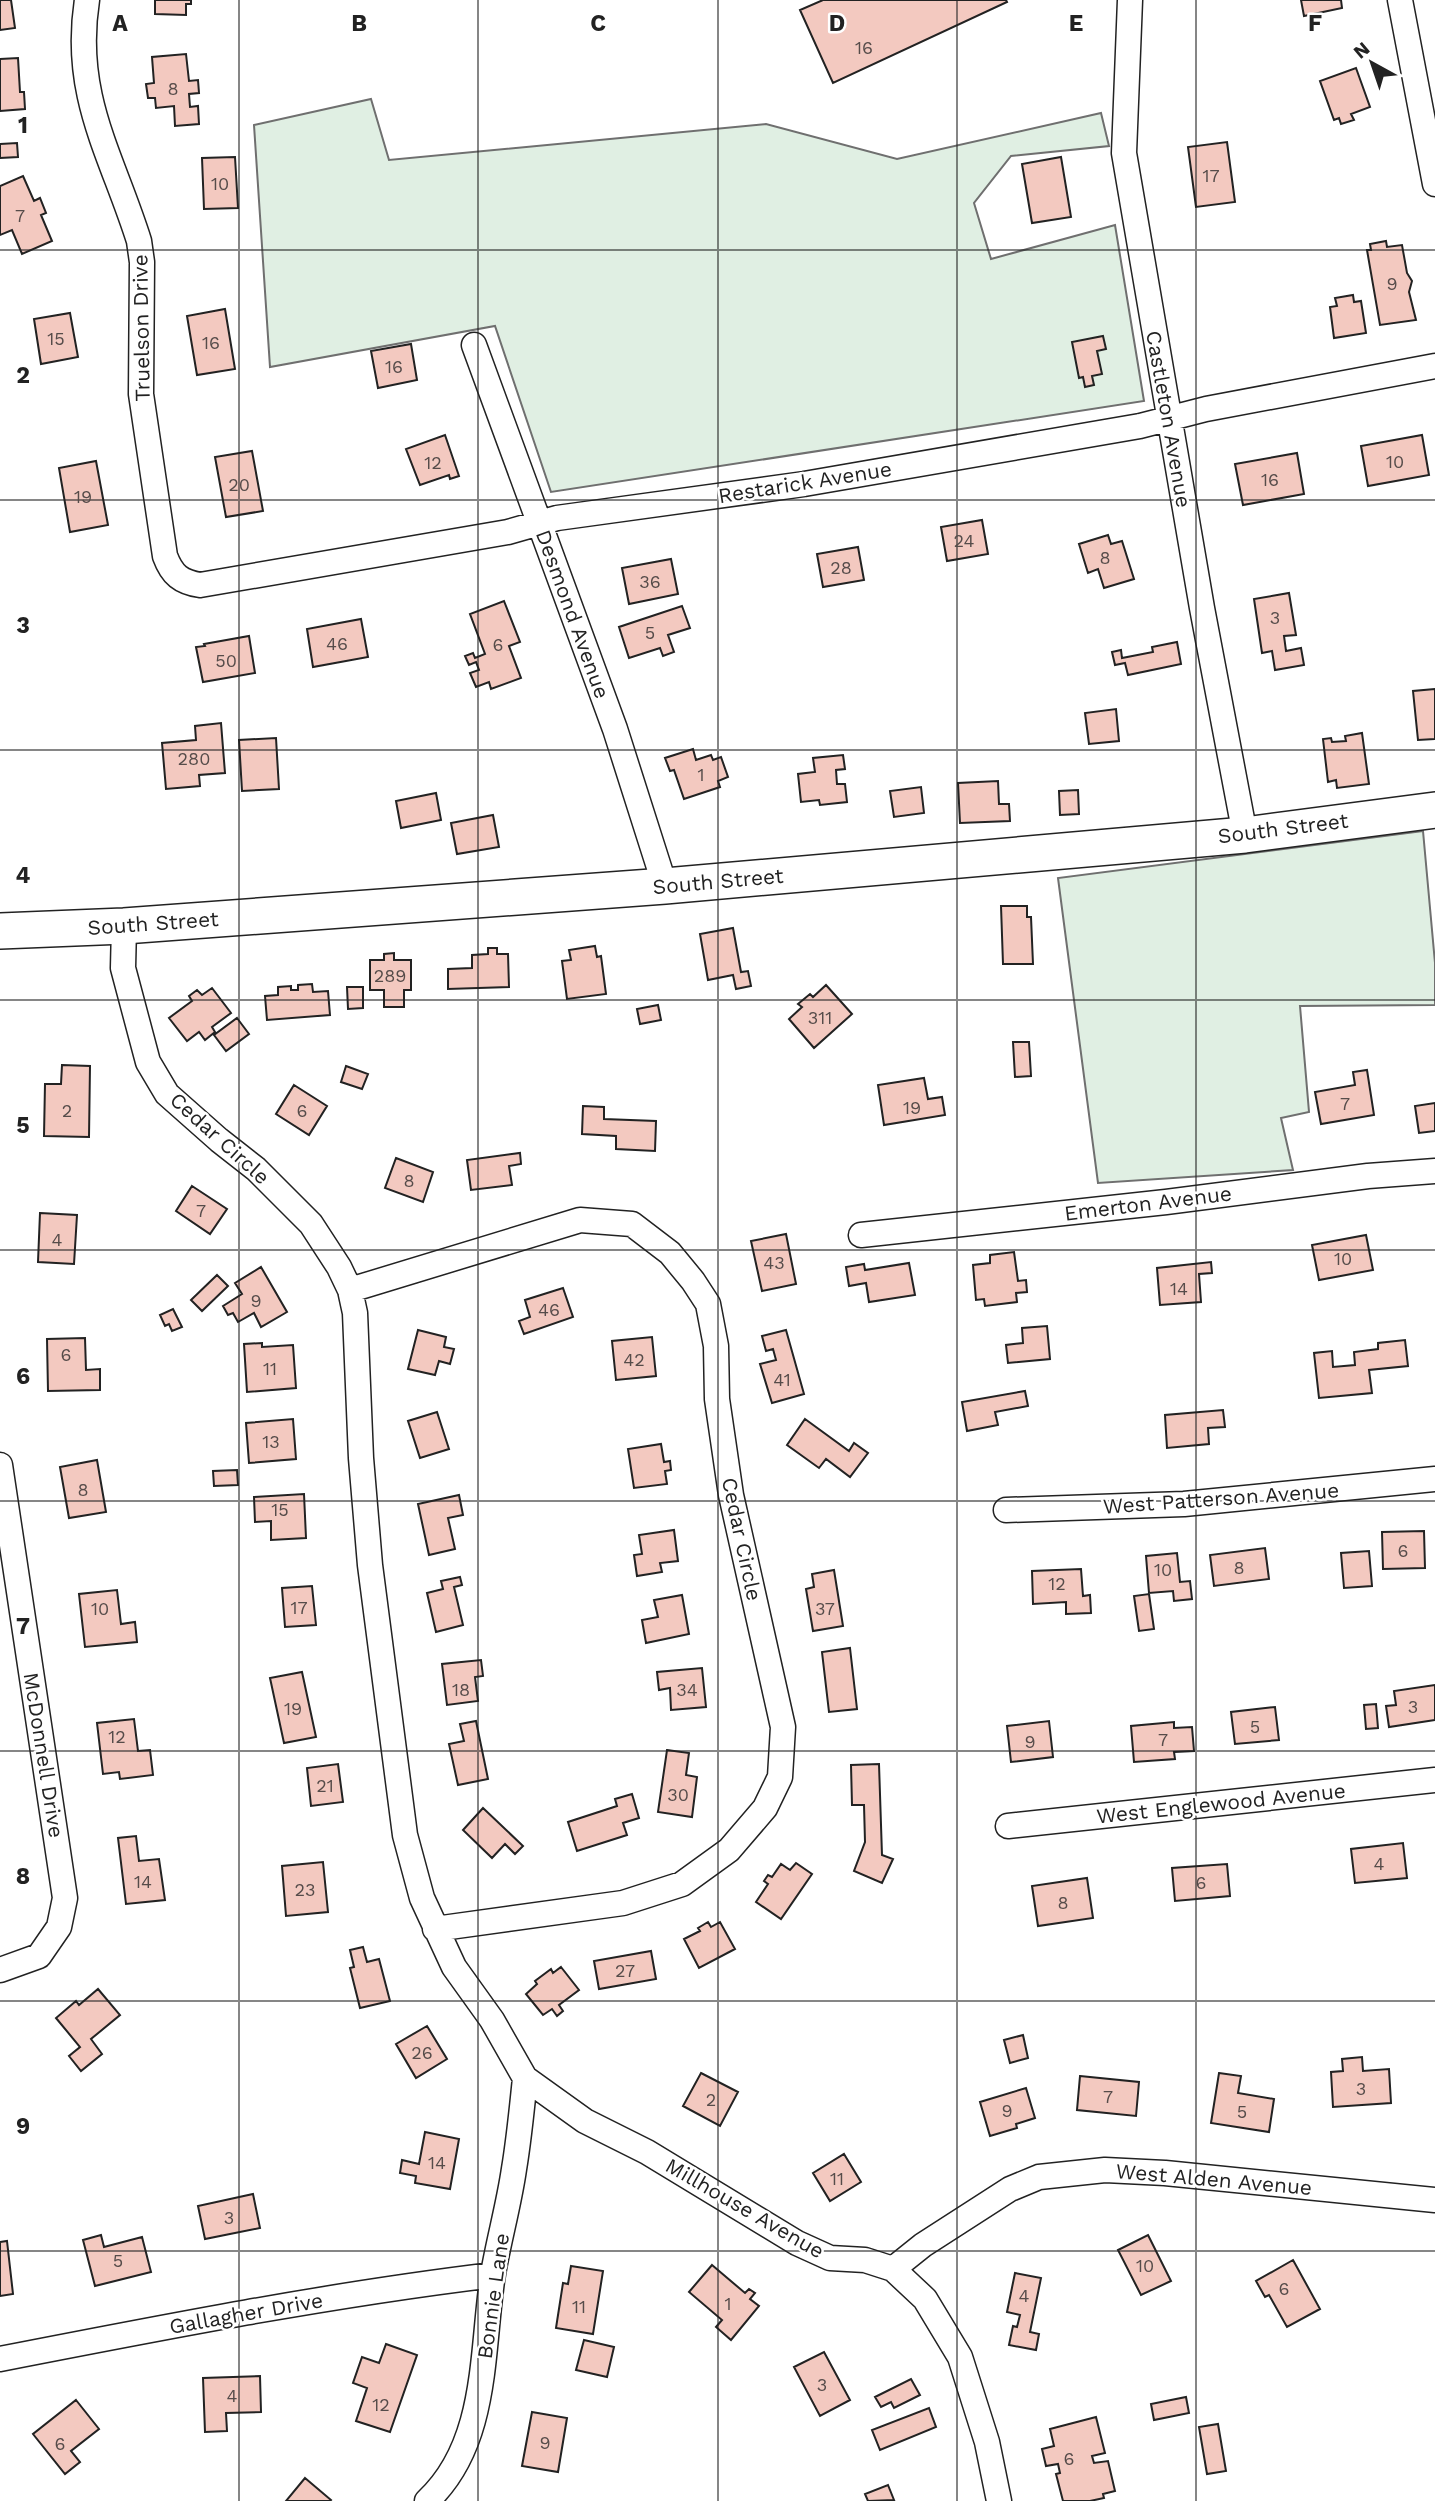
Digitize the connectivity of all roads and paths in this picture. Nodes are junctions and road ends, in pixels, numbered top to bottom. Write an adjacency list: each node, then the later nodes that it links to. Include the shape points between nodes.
1 (87, 0): 9 (street, Truelson Drive, via 83,20 86,83 93,115 139,241 144,424 165,556)
2 (1130, 0): 7 (street, Castleton Avenue, via 1124,153)
3 (1400, 0): 4 (street)
4 (1435, 184)
5 (474, 345): 8 (street, Desmond Avenue)
6 (1435, 366): 7 (street, Restarick Avenue)
7 (1170, 419): 8 (street, Restarick Avenue, via 804,484); 11 (street, Castleton Avenue)
8 (539, 523): 9 (street, Restarick Avenue, via 200,585); 12 (street, Desmond Avenue, via 615,729)
9 (176, 577)
10 (1435, 810): 11 (main road, South Street)
11 (1245, 835): 12 (main road, South Street)
12 (665, 886): 13 (main road, South Street)
13 (124, 926): 14 (main road, South Street); 17 (street, Cedar Circle, via 124,968 148,1062 167,1094 256,1169 311,1224)
14 (0, 931)
15 (1435, 1171): 16 (street, Emerton Avenue)
16 (861, 1235)
17 (350, 1290): 23 (street, Cedar Circle, via 370,1564 405,1835); 23 (street, Cedar Circle, via 580,1220 632,1224 670,1253 708,1304 731,1495 783,1727 780,1777 765,1808 729,1850 682,1884 623,1903)
18 (0, 1465): 24 (street, McDonnell Drive, via 65,1898 59,1927 38,1956)
19 (1435, 1479): 20 (street, West Patterson Avenue, via 1184,1504)
20 (1006, 1510)
21 (1435, 1780): 22 (street, West Englewood Avenue)
22 (1008, 1826)
23 (435, 1929): 25 (street, Cedar Circle)
24 (0, 1970)
25 (525, 2078): 27 (street, Millhouse Avenue, via 585,2121 647,2152 797,2243 830,2258 865,2260); 28 (street, Bonnie Lane, via 515,2168)
26 (1435, 2200): 27 (street, West Alden Avenue, via 1165,2173 1105,2170 1039,2177 1010,2189)
27 (894, 2269): 31 (street, Millhouse Avenue, via 925,2299 960,2357 987,2442)
28 (493, 2275): 29 (street, Gallagher Drive, via 396,2287); 30 (street, Bonnie Lane, via 478,2407 462,2451 439,2490)
29 (0, 2359)
30 (427, 2501)
31 (999, 2501)

